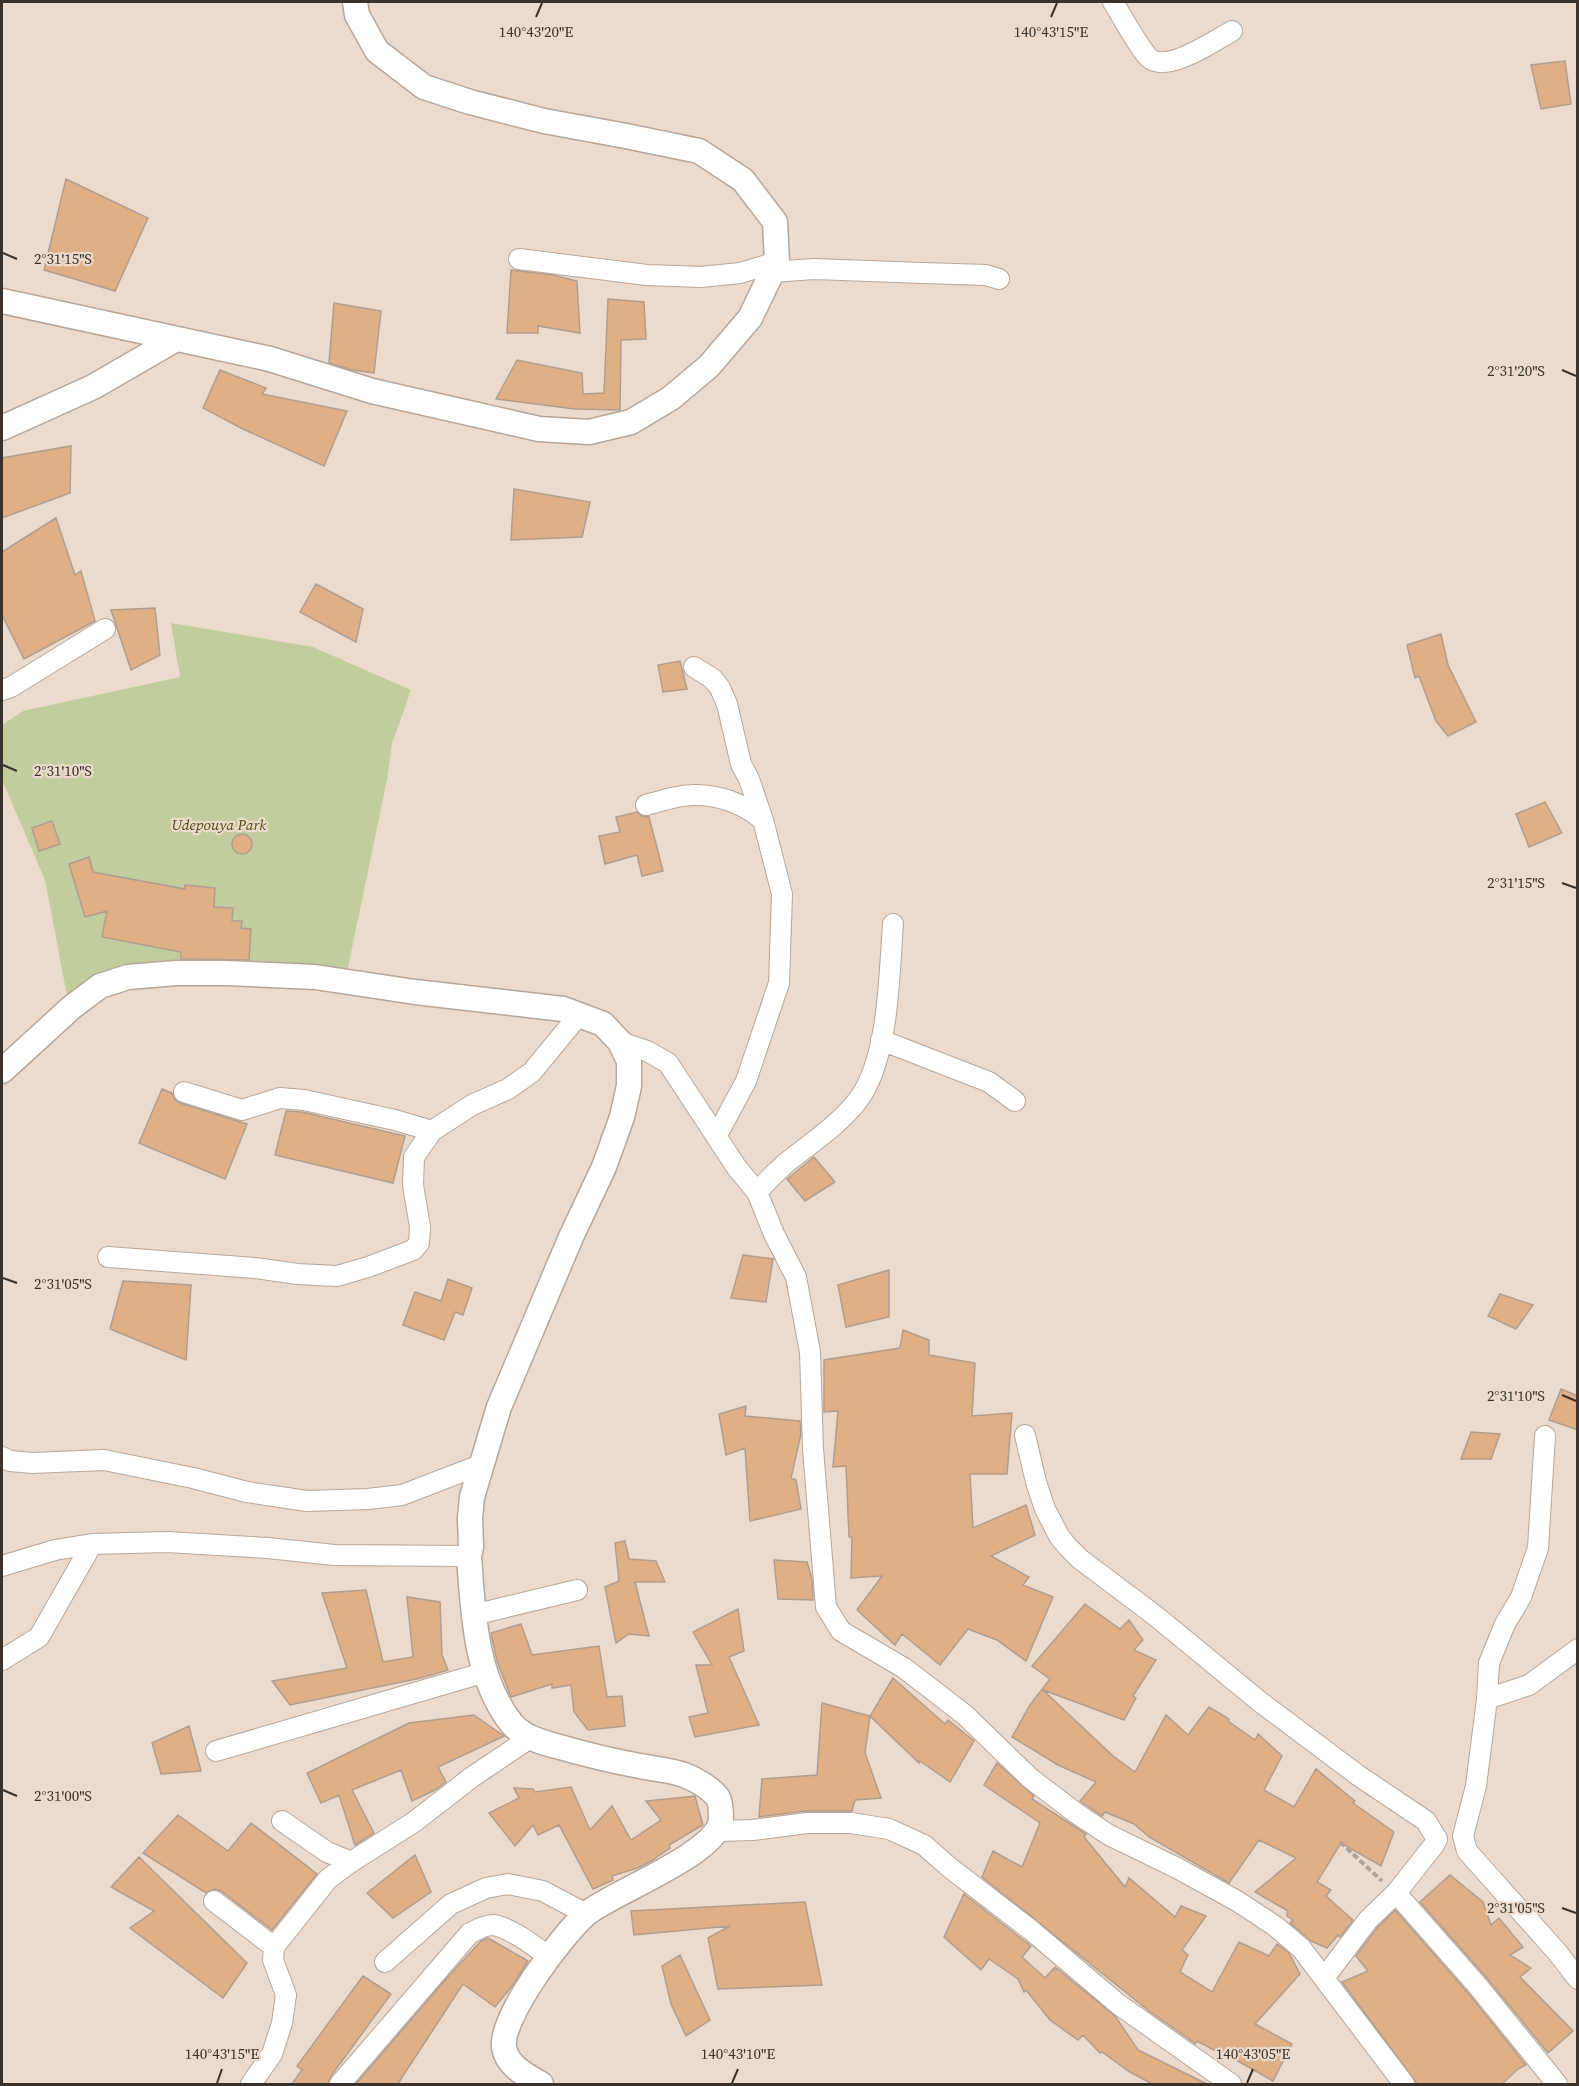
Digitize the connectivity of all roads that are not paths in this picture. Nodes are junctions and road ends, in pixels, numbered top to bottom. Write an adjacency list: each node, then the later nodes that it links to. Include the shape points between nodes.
1 (355, 2): 5 (street, via 357,15 377,51 424,87 544,121 699,152 743,180 775,222)
2 (1113, 2): 3 (street, via 1149,58 1162,63 1173,62)
3 (1232, 31)
4 (519, 259): 5 (street, via 701,278)
5 (774, 267): 6 (street); 8 (street, via 750,318 709,366 672,398 631,422 589,432 539,429 485,419 372,392 270,359)
6 (999, 279)
7 (2, 301): 8 (street)
8 (176, 339): 9 (street, via 93,387)
9 (2, 428)
10 (105, 629): 12 (street)
11 (694, 667): 14 (street, via 720,688 741,764)
12 (2, 690)
13 (646, 805): 14 (street, via 692,795 720,798 754,812)
14 (763, 820): 23 (street, via 782,894 779,983 746,1081)
15 (893, 924): 17 (street)
16 (578, 1016): 18 (street, via 603,1024); 19 (street, via 563,1009 315,977 206,973 128,977 100,986); 22 (street, via 532,1072)
17 (881, 1040): 21 (street, via 989,1082); 24 (street, via 864,1092 827,1131)
18 (620, 1042): 23 (street, via 668,1063); 29 (street, via 629,1060 629,1086 621,1117 604,1167 498,1407)
19 (2, 1071)
20 (184, 1092): 22 (street, via 242,1110 280,1098 304,1100)
21 (1015, 1101)
22 (432, 1131): 25 (street, via 414,1157 413,1185 420,1227 413,1250 337,1276)
23 (717, 1135): 24 (street)
24 (757, 1192): 52 (street, via 796,1277 803,1306 810,1352 813,1449 826,1607 841,1631 904,1668 965,1715 1030,1778 1076,1813 1275,1926 1301,1948)
25 (108, 1257)
26 (1025, 1435): 43 (street, via 1036,1482 1066,1546 1259,1701 1426,1821)
27 (1545, 1436): 38 (street, via 1538,1548 1521,1597 1493,1650)
28 (2, 1457): 29 (street, via 32,1463 104,1460 247,1492 307,1501 402,1495)
29 (480, 1465): 31 (street, via 472,1497)
30 (92, 1544): 31 (street, via 167,1542 334,1555); 32 (street); 36 (street, via 39,1637)
31 (469, 1556): 34 (street)
32 (2, 1566)
33 (577, 1590): 34 (street)
34 (473, 1615): 37 (street)
35 (1578, 1649): 38 (street, via 1529,1685)
36 (2, 1660)
37 (486, 1672): 39 (street, via 497,1701 514,1726); 40 (street)
38 (1487, 1699): 44 (street, via 1476,1786 1463,1836)
39 (530, 1738): 42 (street, via 684,1775 719,1799); 45 (street)
40 (216, 1751)
41 (282, 1821): 45 (street, via 327,1852)
42 (718, 1831): 48 (street, via 686,1857); 57 (street, via 851,1822 889,1829 924,1845 1118,2004)
43 (1437, 1839): 44 (street); 46 (street)
44 (1467, 1851): 53 (street)
45 (351, 1862): 49 (street, via 328,1879)
46 (1396, 1893): 52 (street, via 1368,1920); 59 (street)
47 (214, 1901): 49 (street)
48 (586, 1914): 50 (street); 51 (street, via 543,1891 508,1884 486,1888 451,1904)
49 (274, 1947): 54 (street, via 273,1960 286,1995 282,2023 272,2054)
50 (548, 1956): 55 (street, via 494,1925 470,1933); 56 (street, via 510,2022 504,2048 522,2073)
51 (385, 1962)
52 (1324, 1978): 58 (street)
53 (1578, 1979)
54 (251, 2085)
55 (340, 2085)
56 (541, 2085)
57 (1231, 2085)
58 (1404, 2085)
59 (1557, 2085)

